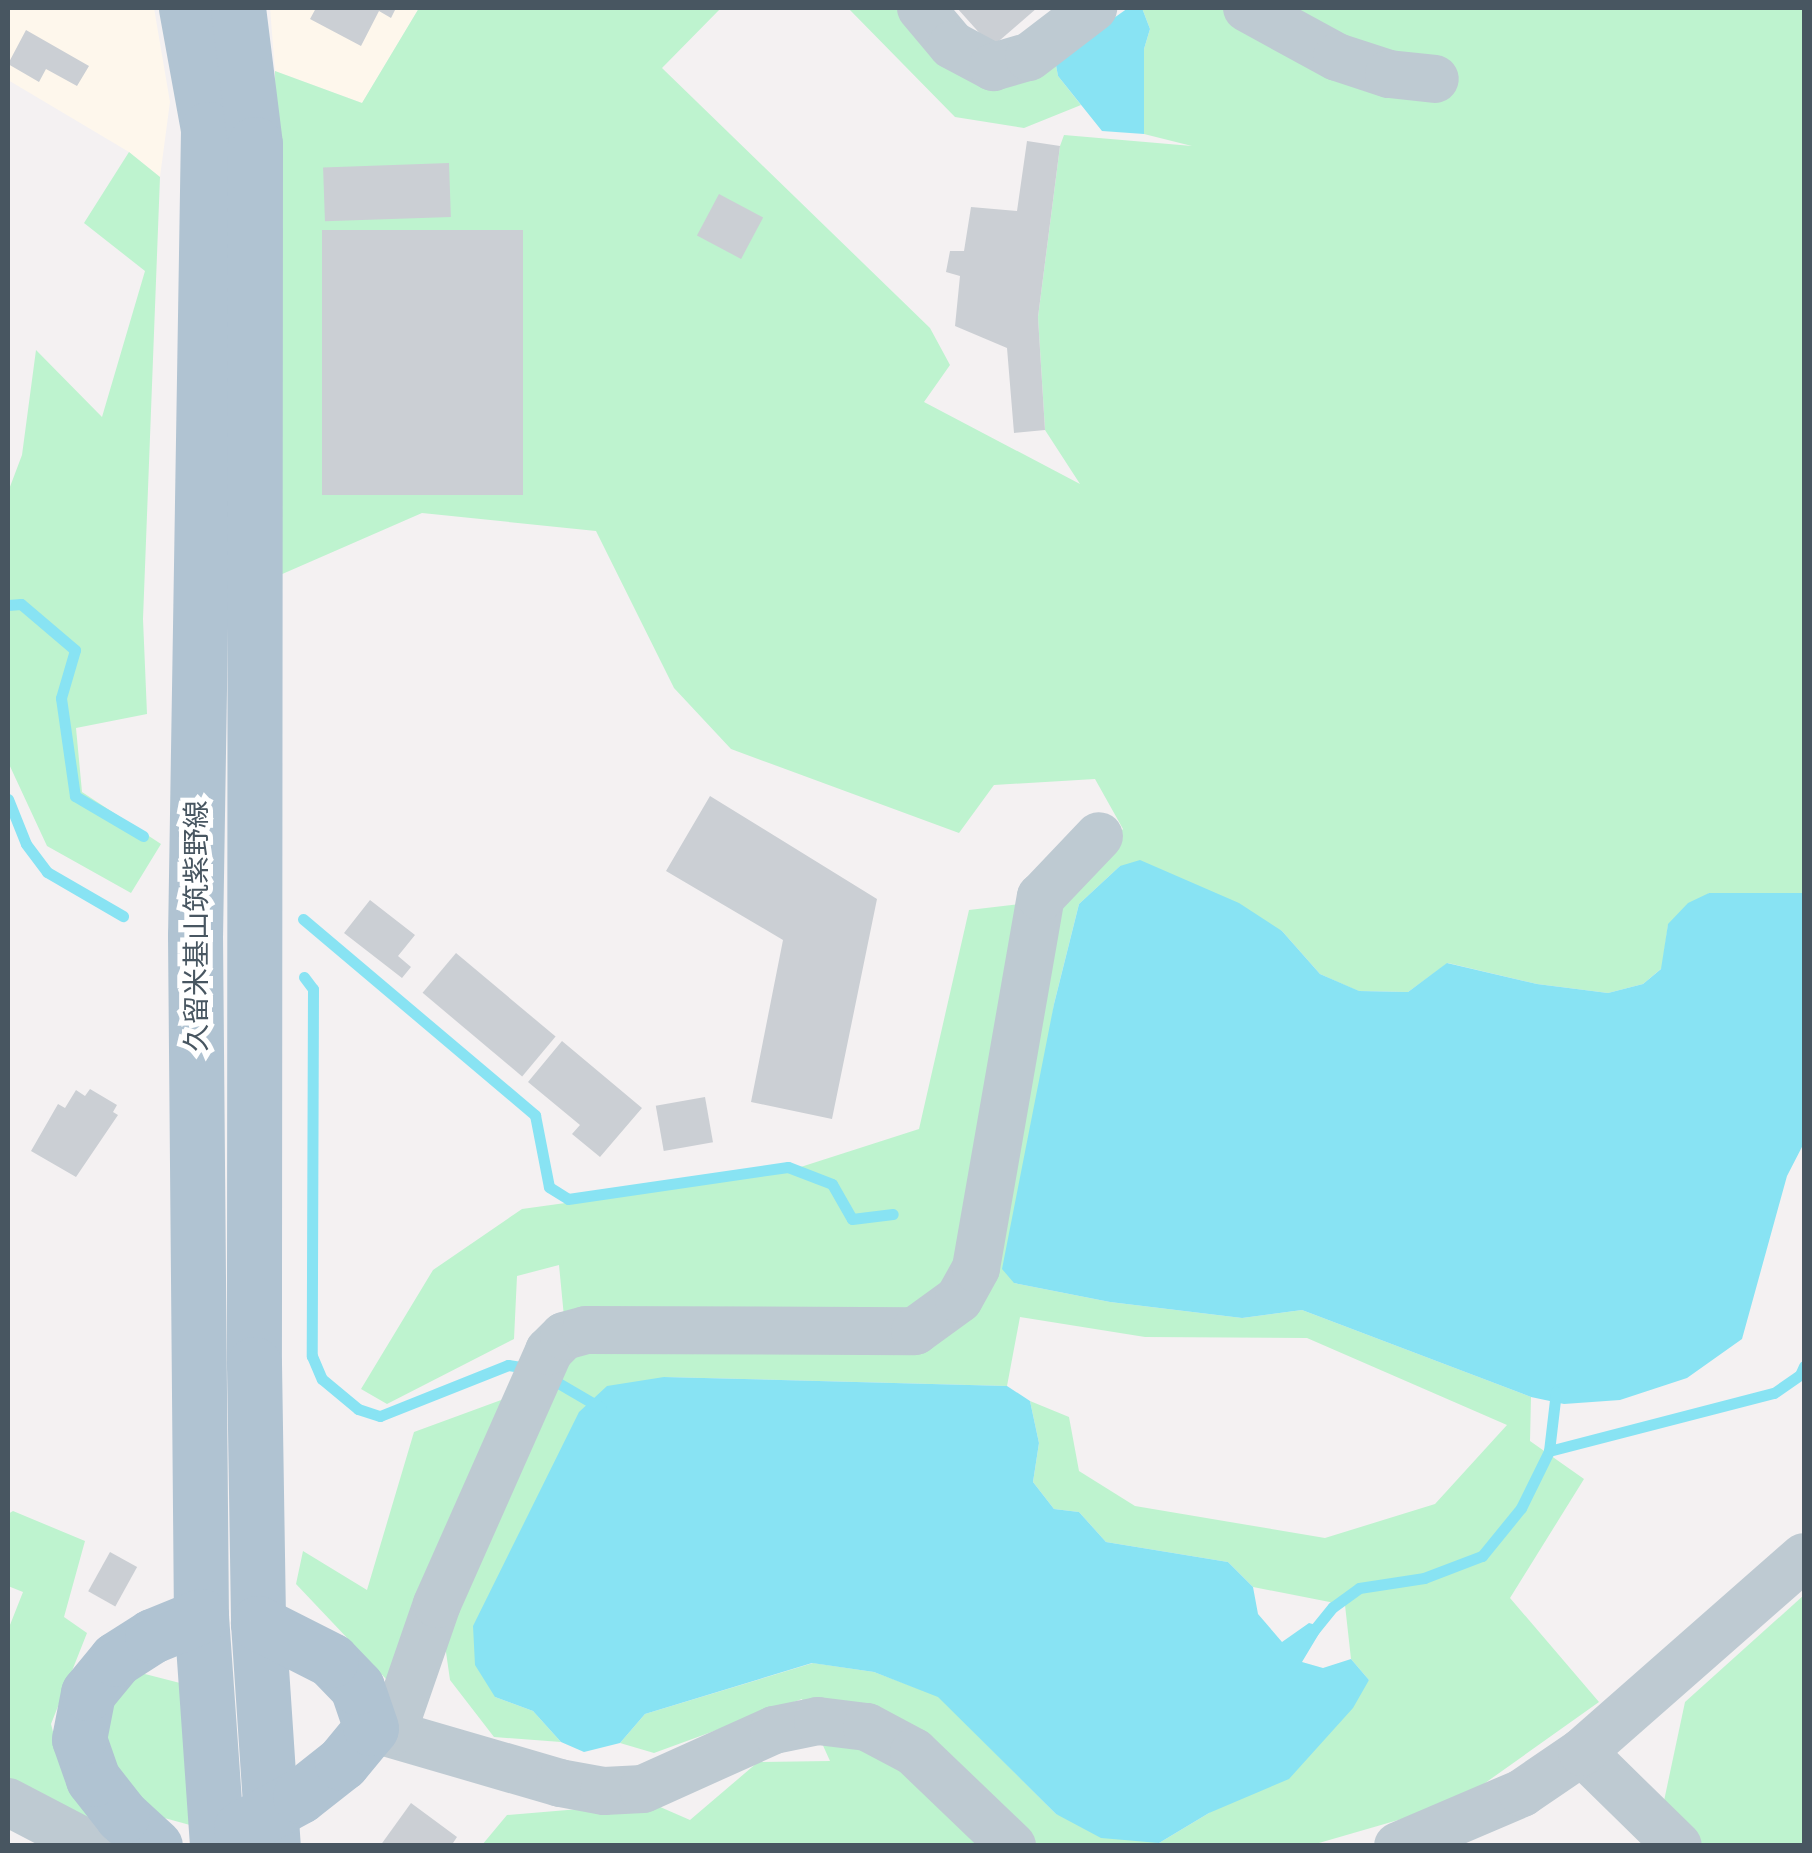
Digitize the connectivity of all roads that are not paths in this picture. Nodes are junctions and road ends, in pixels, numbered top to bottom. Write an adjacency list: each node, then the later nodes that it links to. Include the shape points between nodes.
1 (186, 8): 9 (main road, 久留米基山筑紫野線, via 208,129 195,934)
2 (238, 8): 10 (main road, 久留米基山筑紫野線, via 255,144 252,1014)
3 (921, 8): 4 (street, via 952,45 993,67 1028,57)
4 (1092, 8)
5 (1247, 8): 6 (street, via 1337,57 1389,74)
6 (1435, 79)
7 (1099, 836): 11 (street, via 1041,897 976,1268 960,1300 915,1330 586,1330 564,1336 548,1351)
8 (1804, 1557): 12 (street)
9 (203, 1638): 15 (main road, via 152,1636 116,1659 88,1692 79,1739 93,1779); 17 (main road, 久留米基山筑紫野線)
10 (259, 1648): 11 (main road, via 331,1660); 18 (main road, 久留米基山筑紫野線)
11 (382, 1730): 16 (main road, via 300,1796); 19 (street, via 604,1791 643,1789 774,1730 818,1721 867,1727 914,1752)
12 (1582, 1752): 20 (street, via 1522,1793); 21 (street)
13 (8, 1802): 14 (street)
14 (92, 1846)
15 (155, 1846)
16 (196, 1846)
17 (217, 1846)
18 (273, 1846)
19 (1012, 1846)
20 (1398, 1846)
21 (1678, 1846)

